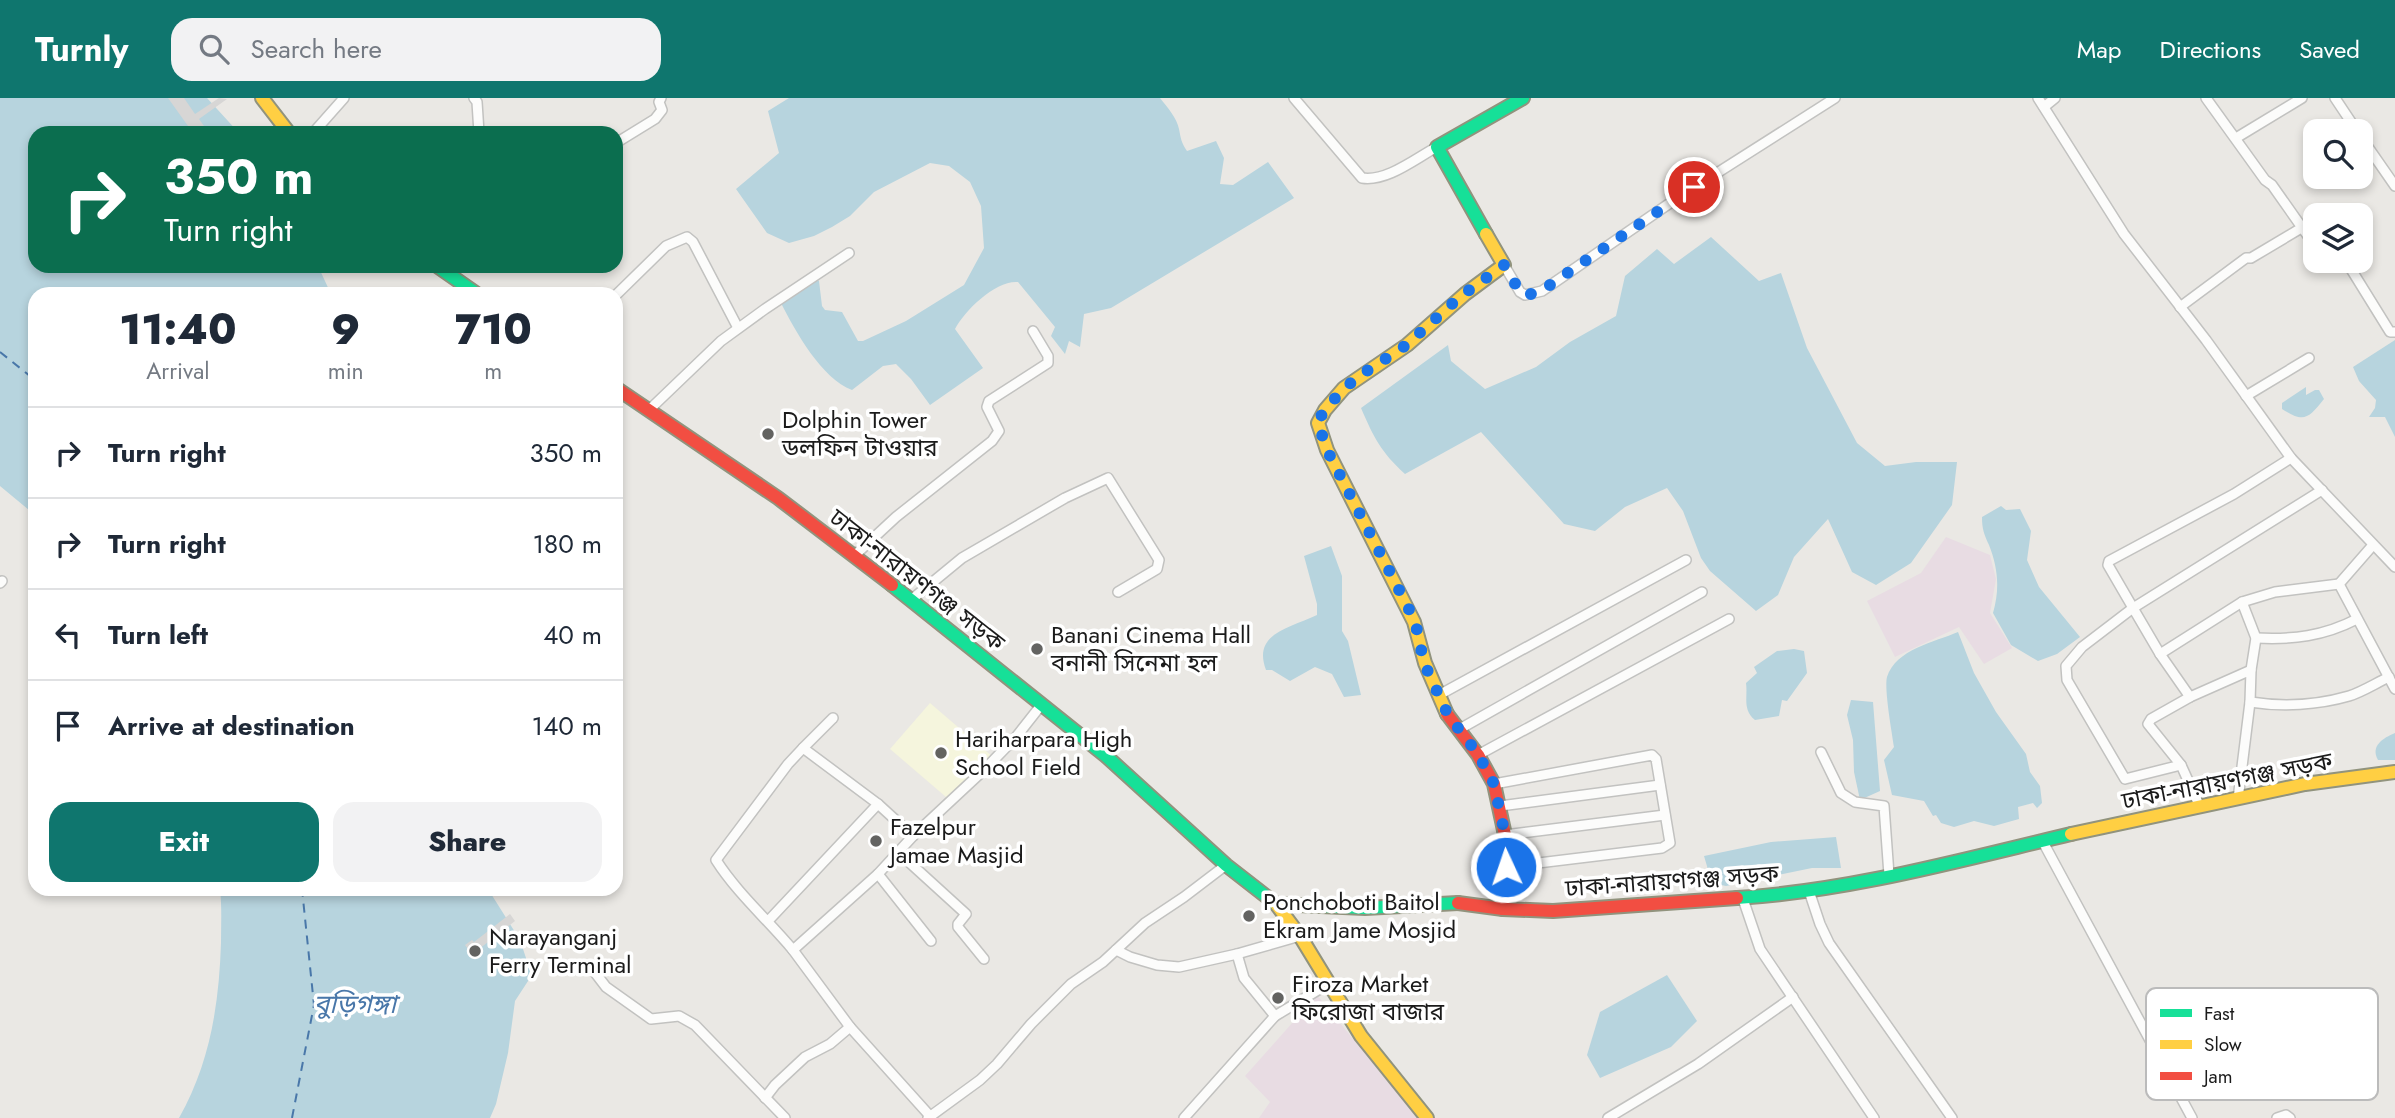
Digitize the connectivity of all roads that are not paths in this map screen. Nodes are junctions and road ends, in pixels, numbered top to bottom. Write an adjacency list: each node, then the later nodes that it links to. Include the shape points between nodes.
1 (262, 98): 15 (main road)
2 (344, 98): 16 (street)
3 (474, 98): 17 (street)
4 (662, 98): 19 (street, via 662,110 655,119)
5 (1294, 98): 20 (street, via 1362,178 1381,177)
6 (1523, 98): 20 (main road)
7 (1835, 98): 25 (street, via 1542,291 1520,292)
8 (2038, 98): 13 (street)
9 (2056, 98): 13 (street)
10 (2206, 98): 18 (street)
11 (2302, 98): 18 (street)
12 (2335, 98): 14 (street)
13 (2044, 107): 30 (street, via 2124,234)
14 (2349, 119)
15 (284, 126)
16 (319, 126)
17 (479, 126)
18 (2236, 138): 23 (street)
19 (623, 139)
20 (1437, 147): 25 (main road)
21 (2373, 154): 22 (street)
22 (2395, 186)
23 (2302, 228): 30 (street, via 2246,258)
24 (849, 253): 31 (street)
25 (1504, 265): 57 (main road, via 1405,346 1356,378 1318,423 1327,450 1415,621 1424,663)
26 (447, 273): 28 (main road)
27 (2353, 273): 33 (street, via 2390,332)
28 (467, 287)
29 (623, 288): 31 (street, via 666,246 687,237)
30 (2180, 307): 36 (street)
31 (738, 328): 37 (street)
32 (1033, 331): 41 (street, via 1048,363 989,401 987,407 999,431 992,441)
33 (2395, 332)
34 (2309, 358): 36 (street)
35 (623, 393): 37 (main road, ঢাকা-নারায়ণগঞ্জ সড়ক)
36 (2246, 396): 38 (street)
37 (648, 411): 41 (main road, ঢাকা-নারায়ণগঞ্জ সড়ক, via 778,498)
38 (2291, 458): 39 (street); 49 (street, via 2109,561)
39 (2322, 490): 40 (street); 49 (street)
40 (2373, 545): 43 (street); 44 (street)
41 (854, 556): 47 (main road, ঢাকা-নারায়ণগঞ্জ সড়ক)
42 (1686, 560): 57 (street)
43 (2395, 567)
44 (2339, 584): 48 (street, via 2275,592); 51 (street)
45 (1118, 592): 47 (street, via 1157,569 1159,560 1108,478 962,558)
46 (1702, 592): 62 (street)
47 (911, 600): 60 (main road, ঢাকা-নারায়ণগঞ্জ সড়ক)
48 (2242, 602): 52 (street); 53 (street)
49 (2135, 611): 53 (street); 66 (street, via 2074,654 2066,666 2067,680 2125,779)
50 (1729, 619): 65 (street)
51 (2357, 619): 52 (street, via 2308,638); 55 (street)
52 (2256, 638): 54 (street)
53 (2159, 652): 58 (street)
54 (2251, 670): 58 (street); 59 (street)
55 (2389, 677): 56 (street); 59 (street, via 2323,702 2272,706)
56 (2395, 689)
57 (1439, 695): 62 (main road)
58 (2190, 697): 66 (street, via 2148,722)
59 (2250, 702): 70 (street)
60 (1042, 704): 76 (street, via 1009,745); 79 (main road, ঢাকা-নারায়ণগঞ্জ সড়ক)
61 (832, 718): 63 (street)
62 (1458, 730): 65 (main road)
63 (803, 748): 71 (street); 87 (street, via 716,860 727,878)
64 (1821, 752): 82 (street, via 1841,793 1855,802 1884,806)
65 (1478, 754): 68 (main road)
66 (2181, 765): 73 (street)
67 (2395, 772): 70 (main road, ঢাকা-নারায়ণগঞ্জ সড়ক)
68 (1494, 784): 69 (street, via 1652,755); 72 (main road)
69 (1660, 786): 72 (street); 74 (street)
70 (2238, 799): 73 (main road, ঢাকা-নারায়ণগঞ্জ সড়ক)
71 (878, 804): 76 (street); 87 (street)
72 (1500, 806): 75 (main road)
73 (2200, 807): 77 (main road, ঢাকা-নারায়ণগঞ্জ সড়ক)
74 (1665, 815): 75 (street); 80 (street, via 1670,843 1666,847)
75 (1505, 835): 80 (main road)
76 (913, 836): 78 (street)
77 (2043, 842): 82 (main road, ঢাকা-নারায়ণগঞ্জ সড়ক); 99 (street)
78 (900, 853): 81 (street); 93 (street, via 966,914 957,925)
79 (1226, 865): 85 (main road, ঢাকা-নারায়ণগঞ্জ সড়ক); 91 (street, via 1145,923)
80 (1506, 867): 86 (main road)
81 (878, 874): 89 (street); 90 (street)
82 (1889, 875): 83 (main road, ঢাকা-নারায়ণগঞ্জ সড়ক)
83 (1809, 891): 84 (main road, ঢাকা-নারায়ণগঞ্জ সড়ক); 108 (street, via 1824,935)
84 (1743, 899): 86 (main road, ঢাকা-নারায়ণগঞ্জ সড়ক, via 1553,911); 96 (street, via 1760,949)
85 (1276, 904): 86 (main road, ঢাকা-নারায়ণগঞ্জ সড়ক, via 1364,908 1450,902); 88 (main road)
86 (1503, 909)
87 (769, 920): 90 (street)
88 (1300, 936): 92 (street); 95 (main road)
89 (931, 941)
90 (793, 950): 98 (street)
91 (1116, 950): 92 (street, via 1157,965 1179,967); 102 (street, via 1063,992 980,1080)
92 (1237, 954): 97 (street, via 1244,978)
93 (984, 959)
94 (593, 970): 100 (street, via 606,987 651,1018 679,1016 695,1025)
95 (1328, 984): 97 (street); 105 (main road, via 1362,1036)
96 (1793, 997): 106 (street, via 1698,1064); 107 (street)
97 (1275, 1016): 104 (street)
98 (850, 1027): 100 (street, via 805,1056); 102 (street)
99 (2146, 1033)
100 (765, 1098): 103 (street)
101 (2182, 1100): 109 (street)
102 (929, 1117)
103 (785, 1118)
104 (1184, 1118)
105 (1427, 1118)
106 (1608, 1118)
107 (1874, 1118)
108 (1952, 1118)
109 (2192, 1118)
110 (2277, 1118): 111 (street)
111 (2290, 1118)

